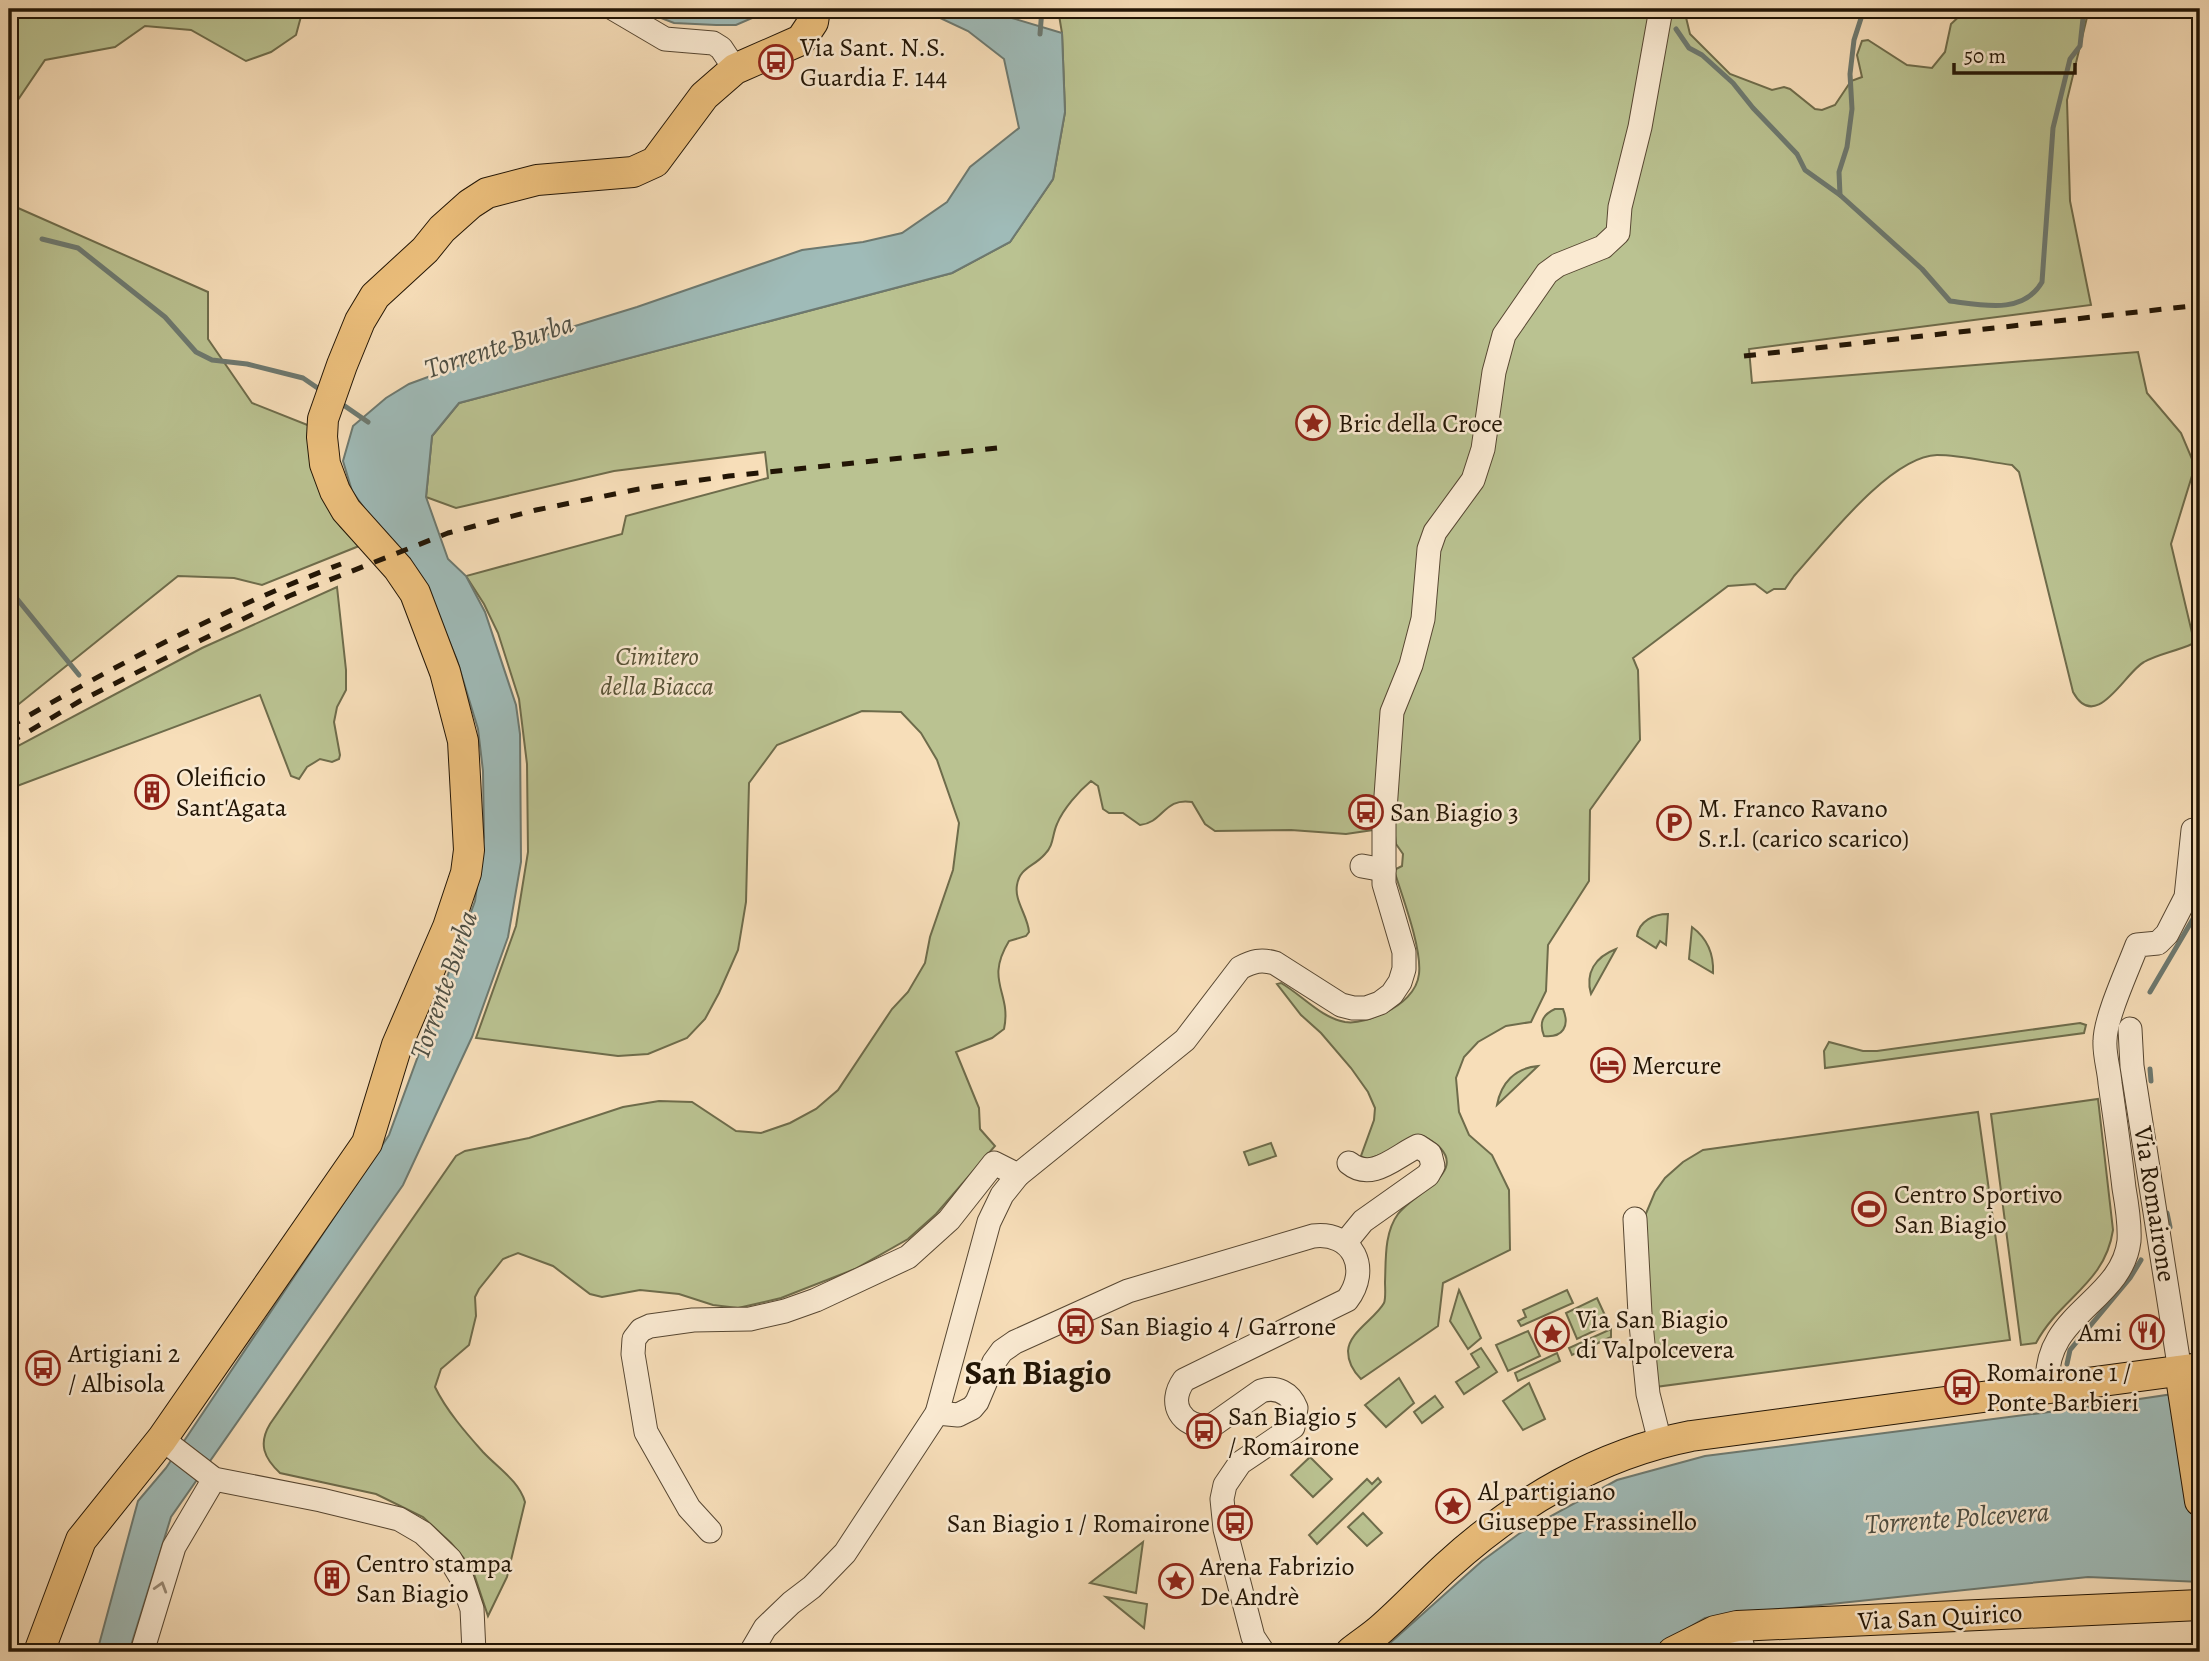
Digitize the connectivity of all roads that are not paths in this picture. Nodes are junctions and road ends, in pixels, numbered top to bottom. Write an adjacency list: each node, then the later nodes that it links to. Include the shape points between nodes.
1 (614, 9): 4 (street, via 666,39 721,48)
2 (815, 9): 4 (main road, via 813,22 801,40)
3 (1661, 9): 8 (street, via 1640,127 1619,207 1618,233 1603,247 1547,273 1504,335 1473,480 1435,532 1429,549 1423,620 1392,712 1384,824 1373,868 1384,884 1404,952 1400,982 1380,1003 1353,1009 1341,1006 1275,963 1253,961 1240,968 1185,1040)
4 (734, 69): 15 (main road, via 692,109 663,152 643,169 537,180 487,193 470,204 375,296 360,321 323,419 325,464 346,509 415,593 445,672 463,741 470,849 466,873 449,927 397,1045 367,1143)
5 (2193, 830): 12 (street, Via Romairone, via 2186,897 2158,943 2137,945 2104,1039 2127,1211 2129,1240 2123,1264 2055,1342 2048,1358)
6 (2130, 1030): 11 (street, Via Romairone, via 2132,1066)
7 (1349, 1163): 10 (street, via 1362,1170 1379,1168 1418,1146 1430,1154 1433,1166 1428,1175 1363,1221)
8 (1018, 1175): 13 (street, via 989,1223); 18 (street, via 994,1163 949,1220 908,1257 816,1300 750,1319 693,1320 641,1330 634,1339 633,1354 646,1432 689,1508)
9 (1635, 1219): 14 (street, via 1648,1394)
10 (1345, 1243): 13 (street, via 1313,1236 1128,1292 1010,1344 994,1362 972,1408 958,1415); 26 (street, via 1359,1271 1355,1290 1347,1300 1184,1380 1176,1396 1182,1417 1200,1427 1209,1427 1268,1389 1287,1394 1296,1408 1293,1427 1240,1463 1225,1485 1222,1499 1252,1637)
11 (2188, 1377): 12 (main road); 17 (main road)
12 (2048, 1388): 14 (main road)
13 (936, 1413): 25 (street, via 845,1553 765,1628)
14 (1660, 1442): 27 (main road, via 1551,1488 1449,1564)
15 (167, 1443): 16 (street); 22 (main road, via 81,1540)
16 (210, 1476): 23 (street, one-way to 16, via 174,1546); 24 (street, via 399,1519 423,1533 442,1549 463,1580 472,1609)
17 (2200, 1501)
18 (710, 1531)
19 (2200, 1605): 20 (main road, Via San Quirico)
20 (1741, 1639): 21 (main road, Via San Quirico, via 1715,1631)
21 (1681, 1650)
22 (39, 1652)
23 (142, 1652)
24 (474, 1652)
25 (751, 1652)
26 (1263, 1652)
27 (1351, 1652)

